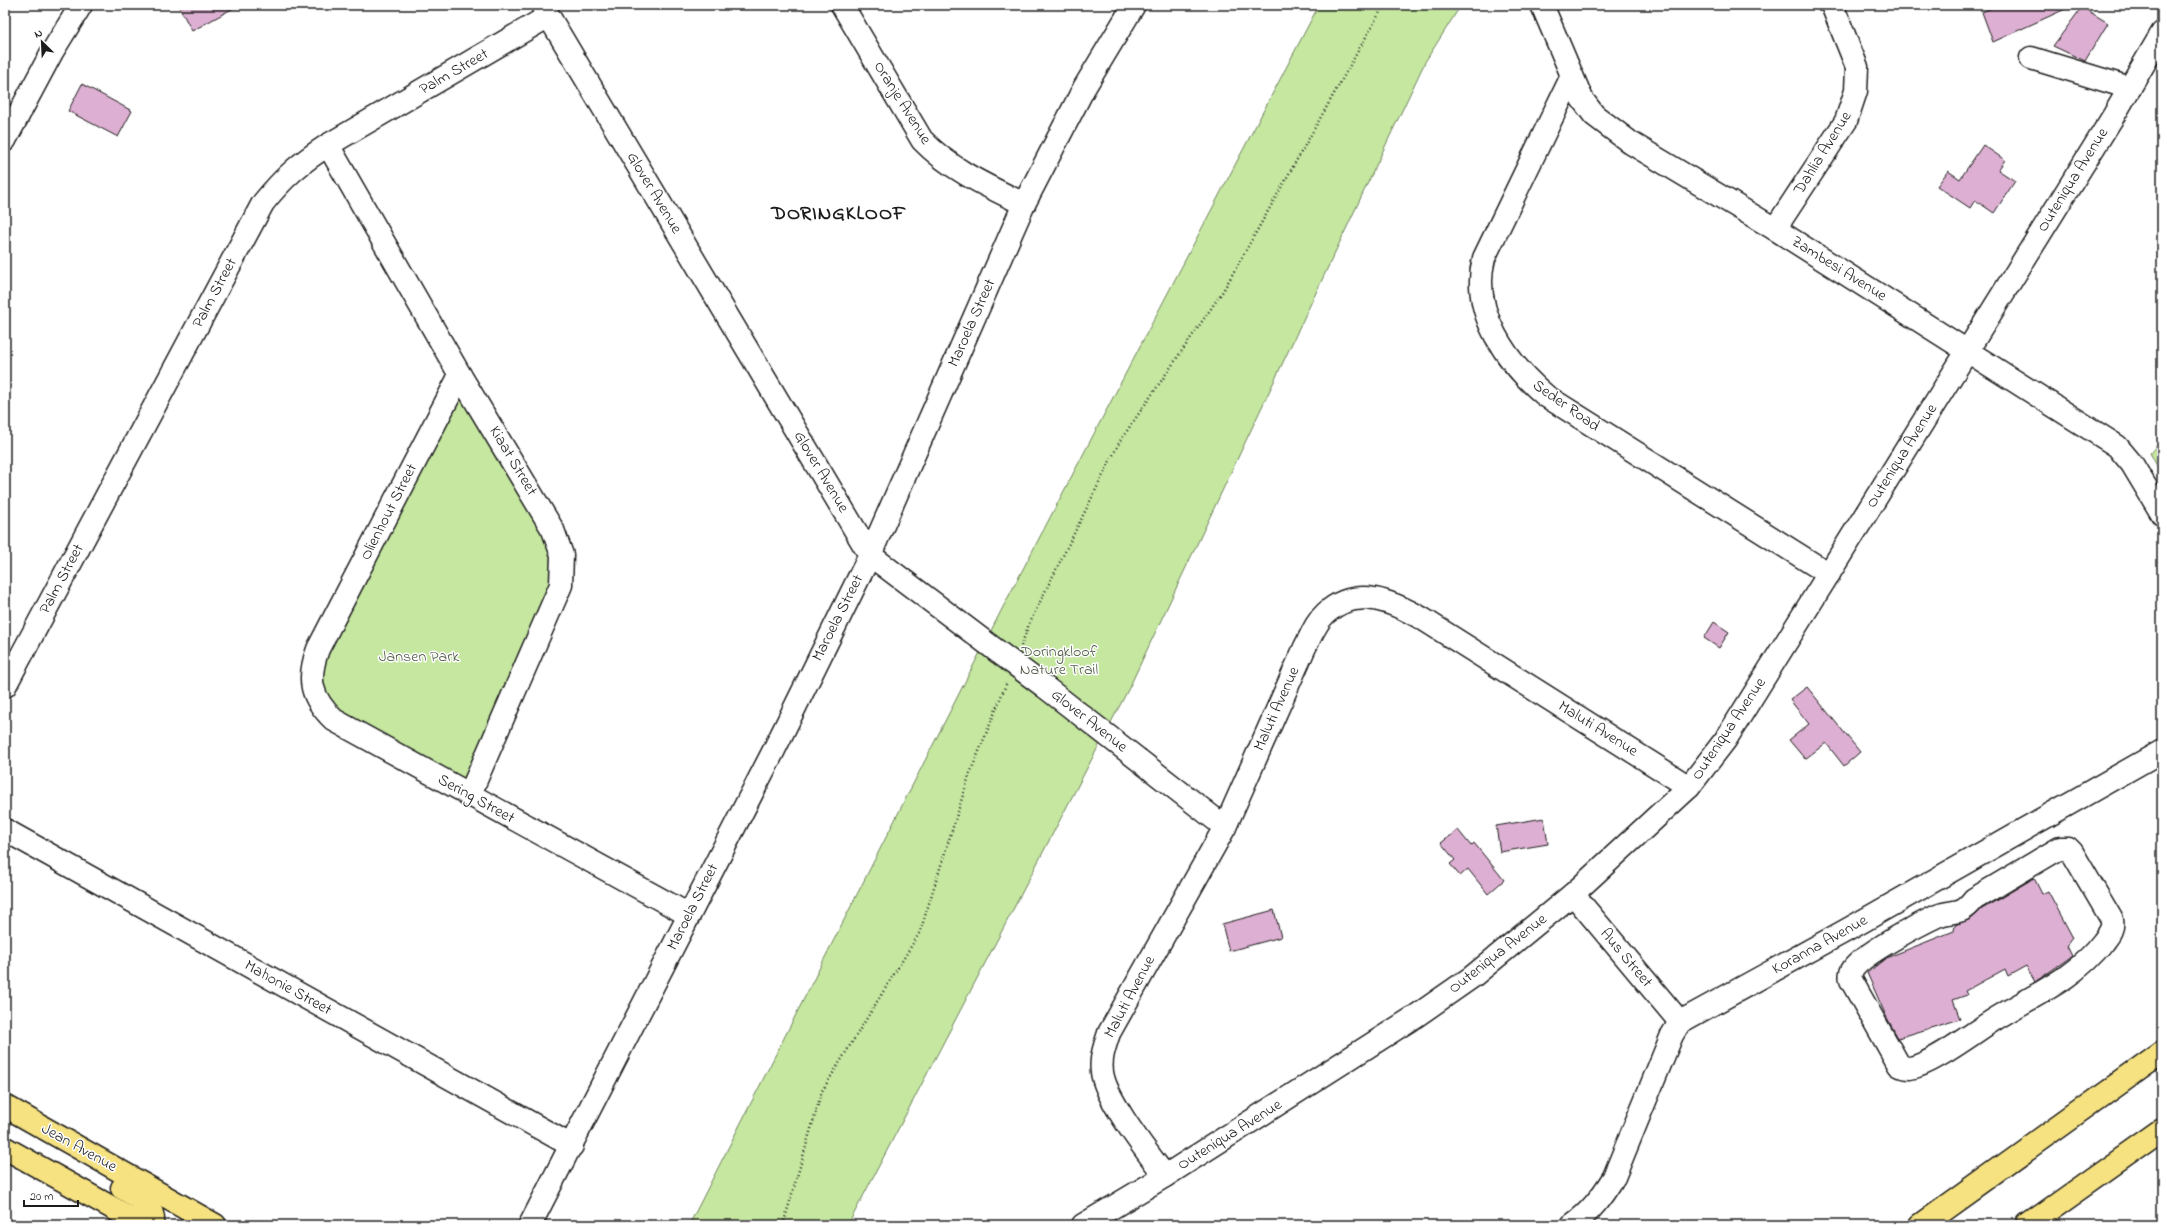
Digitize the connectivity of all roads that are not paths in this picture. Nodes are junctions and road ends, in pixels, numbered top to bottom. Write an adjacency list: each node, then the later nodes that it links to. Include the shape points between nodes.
1 (81, 5): 11 (street, via 52,52)
2 (842, 5): 13 (street, Oranje Avenue, via 922,140 937,156 971,179)
3 (1134, 5): 13 (street, Maroela Street, via 1084,88)
4 (1542, 5): 9 (street, Zambesi Avenue)
5 (1832, 5): 14 (street, Dahlia Avenue, via 1857,68 1856,91 1846,121)
6 (545, 11): 12 (street, Palm Street); 18 (street, Glover Avenue)
7 (2162, 33): 10 (street, Outeniqua Avenue)
8 (2031, 58): 10 (street)
9 (1572, 76): 14 (street, Zambesi Avenue, via 1582,99 1594,115 1631,142); 19 (street, Seder Road, via 1484,258 1480,272 1483,304 1499,342 1520,372 1546,396)
10 (2130, 88): 15 (street, Outeniqua Avenue)
11 (5, 140)
12 (328, 145): 16 (street, Kiaat Street); 21 (street, Palm Street, via 304,160 282,179 263,203)
13 (1024, 204): 18 (street, Maroela Street)
14 (1775, 229): 15 (street, Zambesi Avenue)
15 (1967, 350): 17 (street, Zambesi Avenue, via 2117,446 2132,464); 19 (street, Outeniqua Avenue)
16 (460, 375): 20 (street, Olienhout Street); 24 (street, Kiaat Street, via 542,510 560,544 563,566 561,585 551,610)
17 (2162, 514)
18 (870, 555): 25 (street, Glover Avenue, bridge, via 1008,652 1045,687); 32 (street, Maroela Street)
19 (1829, 574): 23 (street, Outeniqua Avenue, via 1726,739)
20 (318, 649): 24 (street, Sering Street, via 311,675 312,687 326,712 344,726)
21 (5, 686)
22 (2162, 751): 27 (street, Koranna Avenue)
23 (1689, 787): 25 (street, Maluti Avenue, via 1396,603 1377,598 1360,598 1342,603 1326,613 1316,626); 29 (street, Outeniqua Avenue)
24 (470, 796): 32 (street, Sering Street)
25 (1225, 826): 40 (street, Maluti Avenue, via 1109,1033 1102,1054 1102,1072 1109,1093)
26 (5, 830): 38 (street, Mahonie Street)
27 (1956, 868): 28 (street, Koranna Avenue); 30 (street)
28 (1926, 885): 31 (street); 33 (street, Koranna Avenue)
29 (1573, 894): 33 (street, Aus Street); 40 (street, Outeniqua Avenue, via 1460,986)
30 (1974, 899): 31 (street, via 1960,912); 31 (street, via 2050,852 2068,848 2113,925 2089,958 2055,985 1933,1057 1910,1068 1903,1067 1894,1057 1850,976 1857,963)
31 (1943, 914)
32 (689, 916): 38 (street, Maroela Street)
33 (1680, 1022): 46 (street, via 1672,1034 1614,1177 1590,1211)
34 (2162, 1052): 47 (main road)
35 (5, 1106): 36 (main road, Jean Avenue)
36 (45, 1128): 42 (main road, via 50,1143 56,1150 150,1206 154,1217); 43 (main road, Jean Avenue)
37 (2162, 1130): 48 (main road)
38 (572, 1146): 44 (street, Maroela Street)
39 (5, 1148): 41 (main road)
40 (1164, 1176): 45 (street, Outeniqua Avenue)
41 (143, 1225)
42 (153, 1225)
43 (216, 1225)
44 (530, 1225)
45 (1083, 1225)
46 (1572, 1225)
47 (1921, 1225)
48 (2028, 1225)

